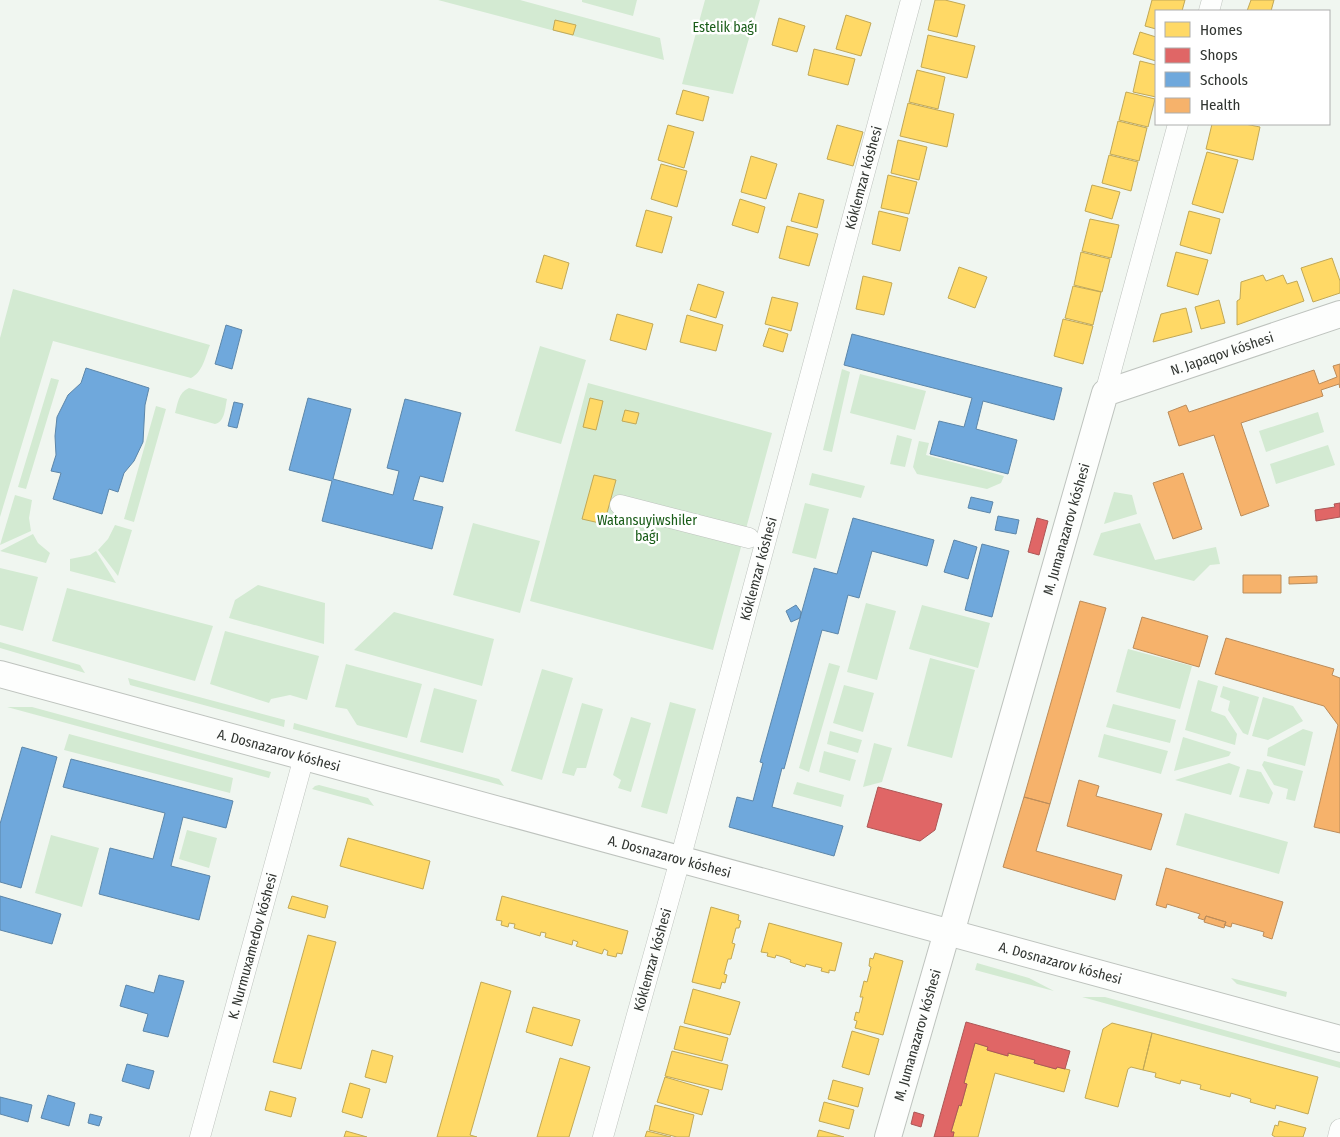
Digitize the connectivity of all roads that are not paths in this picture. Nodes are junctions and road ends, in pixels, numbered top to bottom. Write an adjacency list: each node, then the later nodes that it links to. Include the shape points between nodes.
1 (911, 0): 9 (street, Kóklemzar kóshesi)
2 (1178, 125): 4 (street, M. Jumanazarov kóshesi)
3 (1340, 314): 4 (main road, N. Japaqov kóshesi)
4 (1105, 393): 10 (main road, M. Jumanazarov kóshesi)
5 (620, 505): 6 (street)
6 (749, 538)
7 (0, 674): 8 (main road, A. Dosnazarov kóshesi)
8 (304, 757): 9 (main road, A. Dosnazarov kóshesi); 13 (street, K. Nurmuxamedov kóshesi)
9 (680, 860): 10 (main road, A. Dosnazarov kóshesi); 14 (street, Kóklemzar kóshesi)
10 (949, 932): 11 (main road, A. Dosnazarov kóshesi); 15 (main road, M. Jumanazarov kóshesi)
11 (1340, 1039)
12 (1340, 1129): 16 (street)
13 (200, 1137)
14 (603, 1137)
15 (888, 1137)
16 (1338, 1137)

